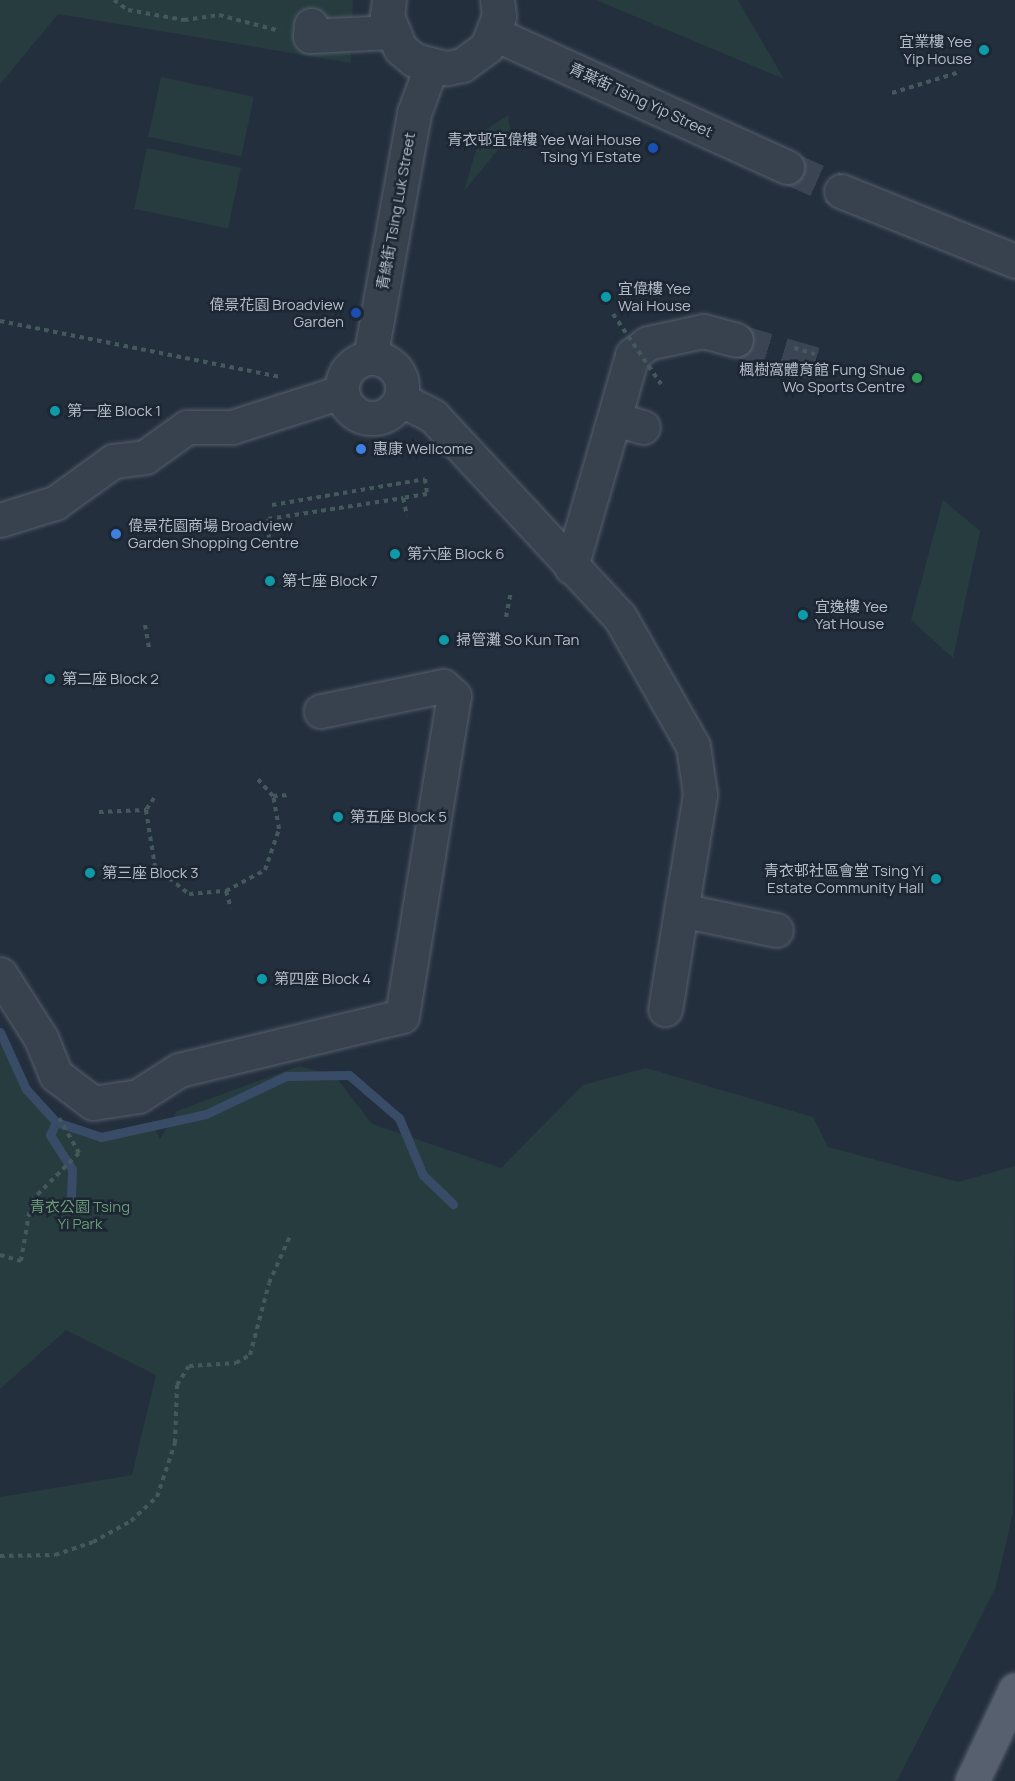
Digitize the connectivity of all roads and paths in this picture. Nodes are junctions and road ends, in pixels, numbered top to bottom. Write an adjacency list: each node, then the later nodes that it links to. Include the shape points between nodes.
1 (114, 0): 4 (path, via 139,12 184,20 219,15)
2 (389, 0): 5 (street)
3 (497, 0): 6 (street)
4 (311, 31): 5 (street)
5 (391, 32): 7 (street, via 400,48)
6 (495, 34): 7 (street, via 487,47 462,65); 10 (street, 青葉街 Tsing Yip Street)
7 (431, 67): 18 (street, 青綠街 Tsing Luk Street, via 414,113)
8 (960, 72): 9 (path)
9 (891, 93)
10 (787, 167)
11 (841, 191): 12 (street)
12 (1015, 261)
13 (613, 314): 20 (path, bridge)
14 (0, 321): 19 (path)
15 (736, 340): 28 (street, via 704,331 648,343 632,355 629,423)
16 (794, 348): 17 (path)
17 (815, 354)
18 (370, 358): 21 (street, via 352,365); 22 (street, via 397,370)
19 (293, 380)
20 (661, 384)
21 (341, 392): 22 (street, via 350,410 368,418 388,414); 26 (street, via 232,427 187,427 145,458 113,461 55,503)
22 (400, 399): 28 (street, via 433,416)
23 (403, 498): 24 (path, via 427,494 425,479); 25 (path); 27 (path, via 268,519)
24 (272, 505)
25 (407, 516)
26 (0, 520)
27 (268, 539)
28 (571, 567): 42 (street, via 620,617 693,746 700,794)
29 (511, 592): 30 (path)
30 (506, 617)
31 (145, 625): 32 (path)
32 (149, 648)
33 (321, 711): 44 (street, via 443,686 454,696 402,1016 179,1070 138,1096 93,1103 56,1075 40,1038)
34 (255, 776): 36 (path)
35 (289, 795): 36 (path)
36 (273, 796): 40 (path, via 279,829 265,870)
37 (154, 798): 38 (path)
38 (146, 810): 39 (path); 40 (path, via 154,867 189,894)
39 (99, 813)
40 (226, 891): 41 (path)
41 (231, 908)
42 (681, 910): 43 (street); 45 (street)
43 (776, 930)
44 (0, 975)
45 (665, 1009)
46 (56, 1111): 48 (path, via 79,1153 31,1201 21,1261)
47 (290, 1236): 49 (path, via 269,1283 250,1355 236,1363 189,1366 177,1385 175,1443 157,1497 130,1521 93,1542 55,1555)
48 (0, 1256)
49 (0, 1556)
50 (1015, 1690): 51 (main road)
51 (972, 1781)

